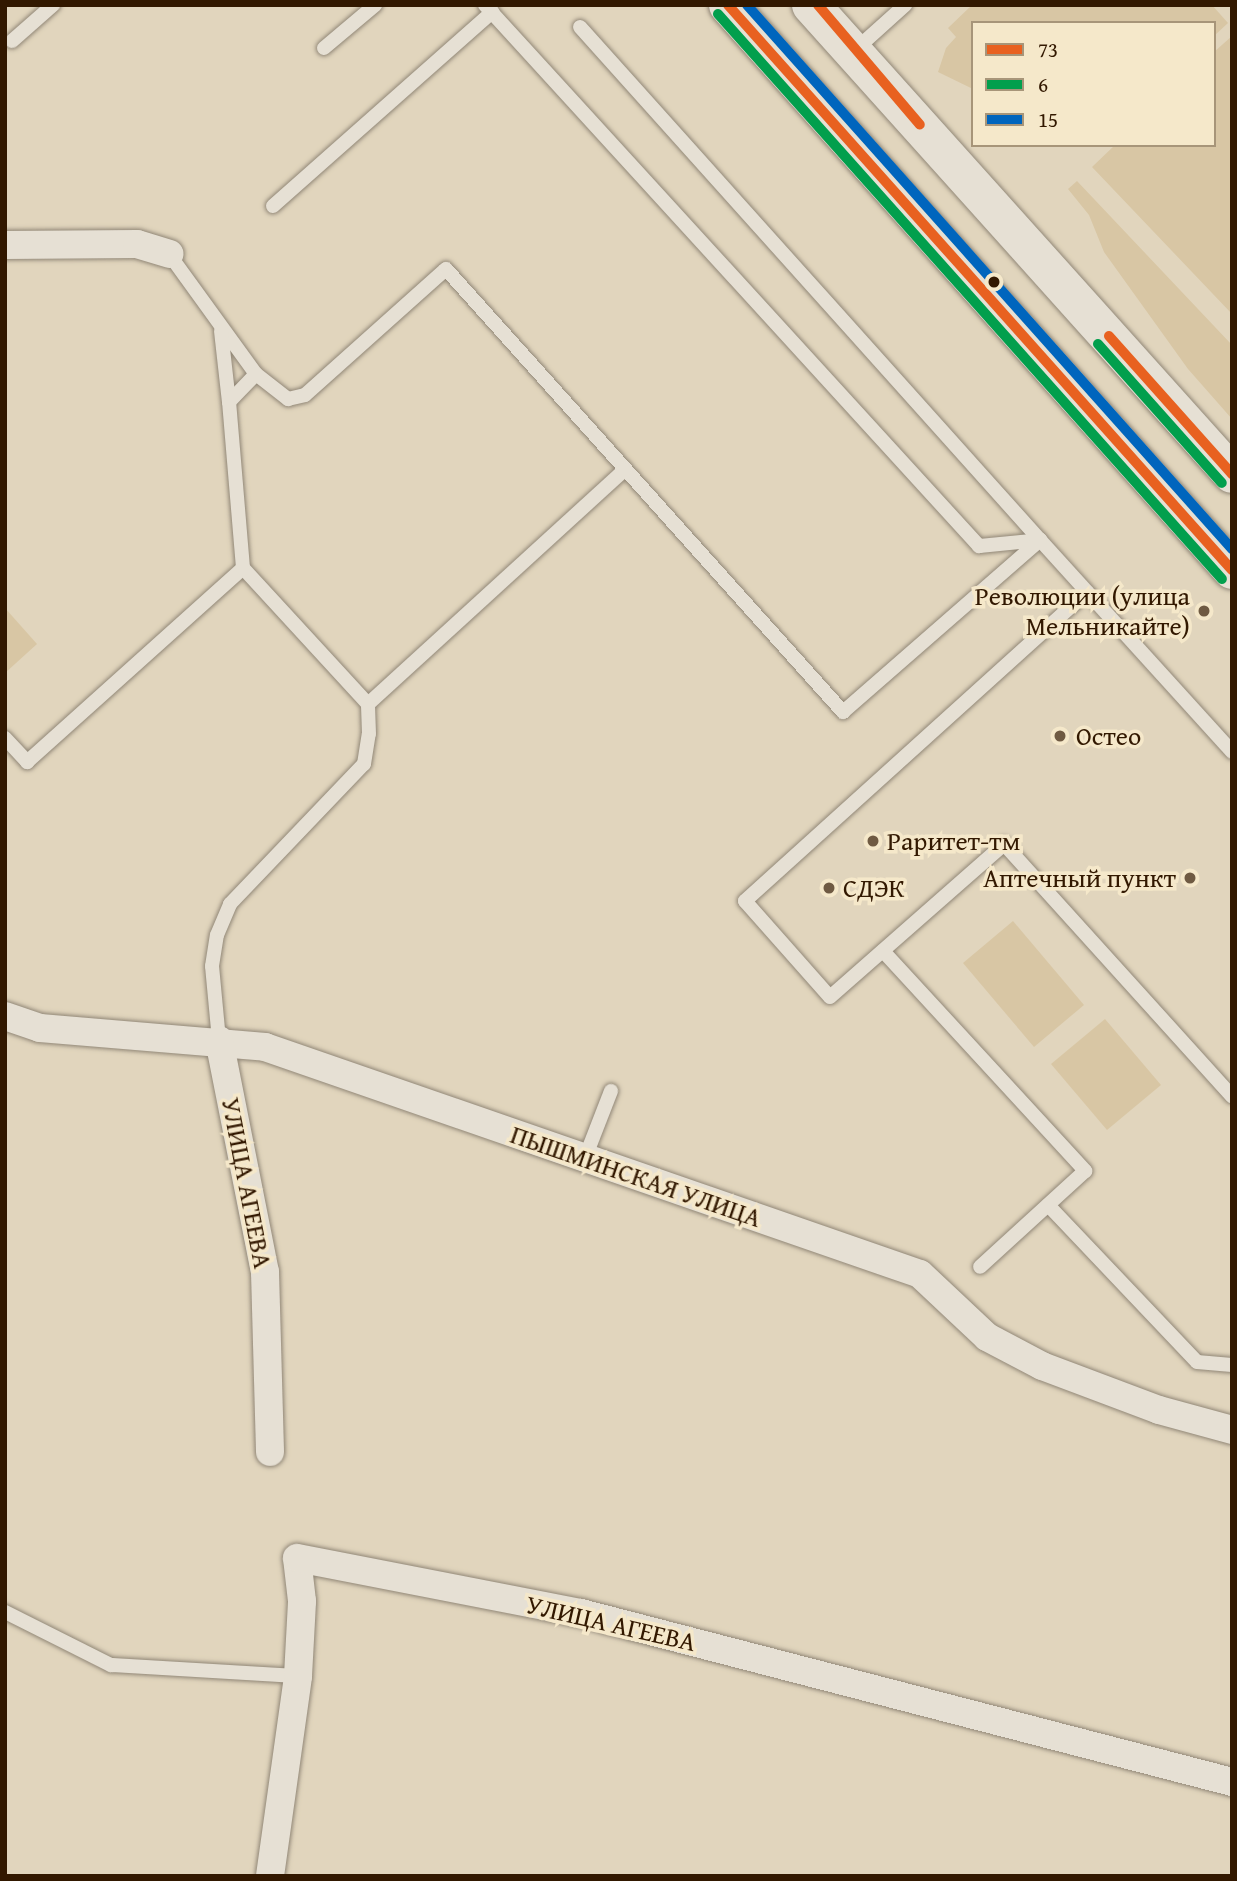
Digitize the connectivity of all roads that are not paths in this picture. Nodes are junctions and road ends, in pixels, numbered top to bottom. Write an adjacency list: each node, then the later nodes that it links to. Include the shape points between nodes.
1 (54, 5): 9 (lane)
2 (375, 5): 11 (lane)
3 (728, 5): 22 (main road)
4 (811, 5): 10 (main road)
5 (818, 5): 10 (main road)
6 (905, 5): 10 (lane)
7 (489, 9): 12 (lane); 20 (lane, via 979,546)
8 (580, 27): 20 (lane)
9 (12, 41)
10 (846, 44): 19 (main road)
11 (324, 48)
12 (273, 206)
13 (5, 245): 14 (street, via 137,244)
14 (169, 254): 15 (lane)
15 (221, 331): 16 (lane); 17 (lane)
16 (256, 374): 17 (lane); 18 (lane, via 288,399 305,395 446,269)
17 (229, 402): 21 (lane)
18 (624, 470): 20 (lane, via 843,712); 24 (lane)
19 (1232, 474)
20 (1040, 540): 23 (lane)
21 (243, 568): 24 (lane); 25 (lane, via 27,762)
22 (1232, 570)
23 (1087, 592): 26 (lane); 27 (lane, via 745,901 831,997)
24 (368, 704): 29 (lane, via 364,764 230,904 217,935 212,966)
25 (5, 738)
26 (1232, 752)
27 (883, 951): 31 (lane, via 1004,844); 33 (lane, via 1084,1171)
28 (5, 1016): 29 (street, ПЫШМИНСКАЯ УЛИЦА, via 40,1028)
29 (219, 1040): 32 (street, ПЫШМИНСКАЯ УЛИЦА, via 265,1047); 37 (street, УЛИЦА АГЕЕВА, via 265,1272)
30 (611, 1091): 32 (lane)
31 (1232, 1097)
32 (585, 1158): 36 (street, ПЫШМИНСКАЯ УЛИЦА, via 920,1274 987,1337 1042,1366 1159,1410)
33 (1048, 1205): 34 (lane); 35 (lane, via 1197,1362)
34 (980, 1268)
35 (1232, 1365)
36 (1232, 1430)
37 (270, 1452)
38 (5, 1612): 39 (lane, via 111,1665)
39 (298, 1676): 40 (street, УЛИЦА АГЕЕВА, via 302,1601 297,1558 581,1613); 41 (street, УЛИЦА АГЕЕВА)
40 (1232, 1782)
41 (270, 1876)

